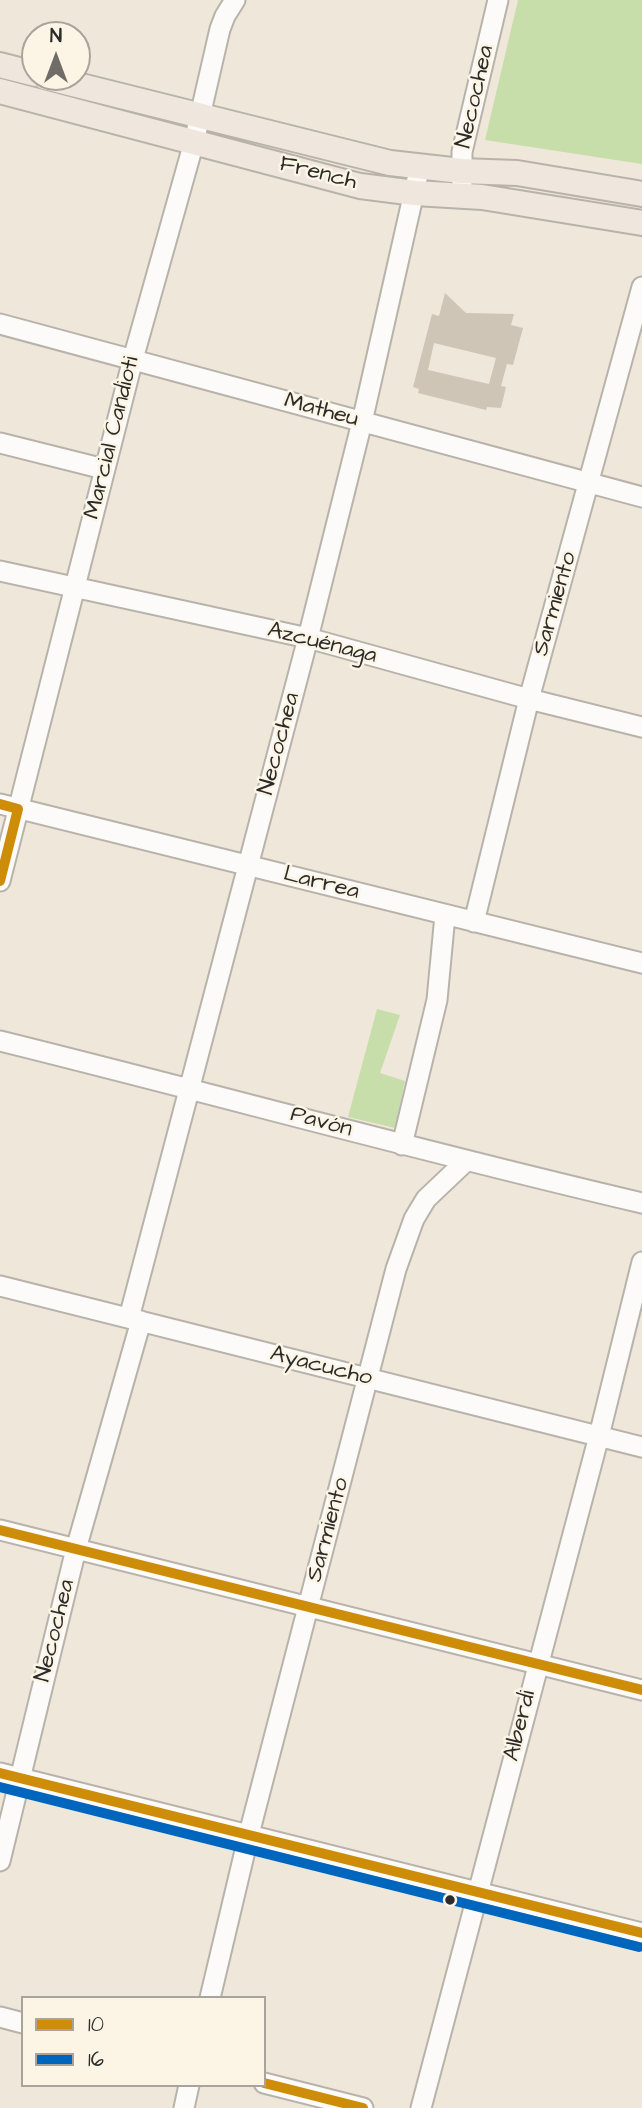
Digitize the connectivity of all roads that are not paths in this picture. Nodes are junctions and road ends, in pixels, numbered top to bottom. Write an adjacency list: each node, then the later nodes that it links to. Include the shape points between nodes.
1 (235, 0): 7 (street, Marcial Candioti, via 220,29)
2 (498, 0): 10 (street, Necochea, via 462,152)
3 (0, 65): 4 (main road)
4 (21, 70)
5 (91, 89): 7 (main road, French)
6 (0, 91): 8 (main road, French)
7 (200, 116): 8 (street, Marcial Candioti); 9 (main road, French)
8 (194, 142): 11 (main road, French, via 360,186); 16 (street, Marcial Candioti)
9 (419, 167): 10 (main road, French); 11 (street, Necochea)
10 (462, 183): 11 (main road, French); 12 (main road, French, via 517,173); 13 (main road, French)
11 (415, 193): 17 (street, Necochea)
12 (642, 194)
13 (642, 223)
14 (642, 286): 20 (street, Sarmiento)
15 (0, 324): 16 (street, Matheu)
16 (133, 359): 17 (street, Matheu); 19 (street, Marcial Candioti)
17 (362, 422): 20 (street, Matheu); 24 (street, Necochea)
18 (0, 443): 19 (street)
19 (104, 469): 23 (street, Marcial Candioti)
20 (590, 482): 21 (street, Matheu); 25 (street, Sarmiento)
21 (642, 496)
22 (0, 571): 23 (street, Azcuénaga)
23 (74, 589): 24 (street, Azcuénaga); 27 (street, Marcial Candioti)
24 (308, 638): 25 (street, Azcuénaga); 28 (street, Necochea)
25 (529, 699): 26 (street, Azcuénaga); 31 (street, Sarmiento)
26 (642, 727)
27 (9, 806): 28 (street, Larrea); 29 (street, Marcial Candioti)
28 (248, 865): 30 (street, Larrea); 34 (street, Necochea)
29 (0, 881)
30 (445, 915): 31 (street, Larrea); 35 (street, via 437,1000)
31 (474, 922): 32 (street, Larrea)
32 (642, 963)
33 (0, 1041): 34 (street, Pavón)
34 (190, 1088): 35 (street, Pavón); 40 (street, Necochea)
35 (402, 1145): 36 (street, Pavón)
36 (465, 1162): 37 (street, Pavón); 41 (street, Sarmiento, via 426,1199 414,1219 396,1269)
37 (642, 1203)
38 (642, 1262): 42 (street, Alberdi)
39 (0, 1286): 40 (street, Ayacucho)
40 (135, 1320): 41 (street, Ayacucho); 45 (street, Necochea)
41 (369, 1380): 42 (street, Ayacucho); 46 (street, Sarmiento)
42 (599, 1436): 43 (street, Ayacucho); 47 (street, Alberdi)
43 (642, 1447)
44 (0, 1530): 45 (street)
45 (76, 1549): 46 (street); 50 (street, Necochea)
46 (308, 1606): 47 (street); 51 (street, Sarmiento)
47 (537, 1663): 48 (street); 53 (street, Alberdi)
48 (642, 1690)
49 (0, 1773): 50 (street)
50 (20, 1778): 51 (street); 52 (street, Necochea)
51 (249, 1834): 53 (street); 55 (street, Sarmiento)
52 (0, 1861)
53 (479, 1893): 54 (street); 62 (street, Alberdi)
54 (642, 1933)
55 (210, 1996)
56 (0, 2017): 57 (street)
57 (21, 2022)
58 (266, 2084): 61 (street)
59 (189, 2087): 60 (street)
60 (184, 2108)
61 (363, 2108)
62 (421, 2108)

